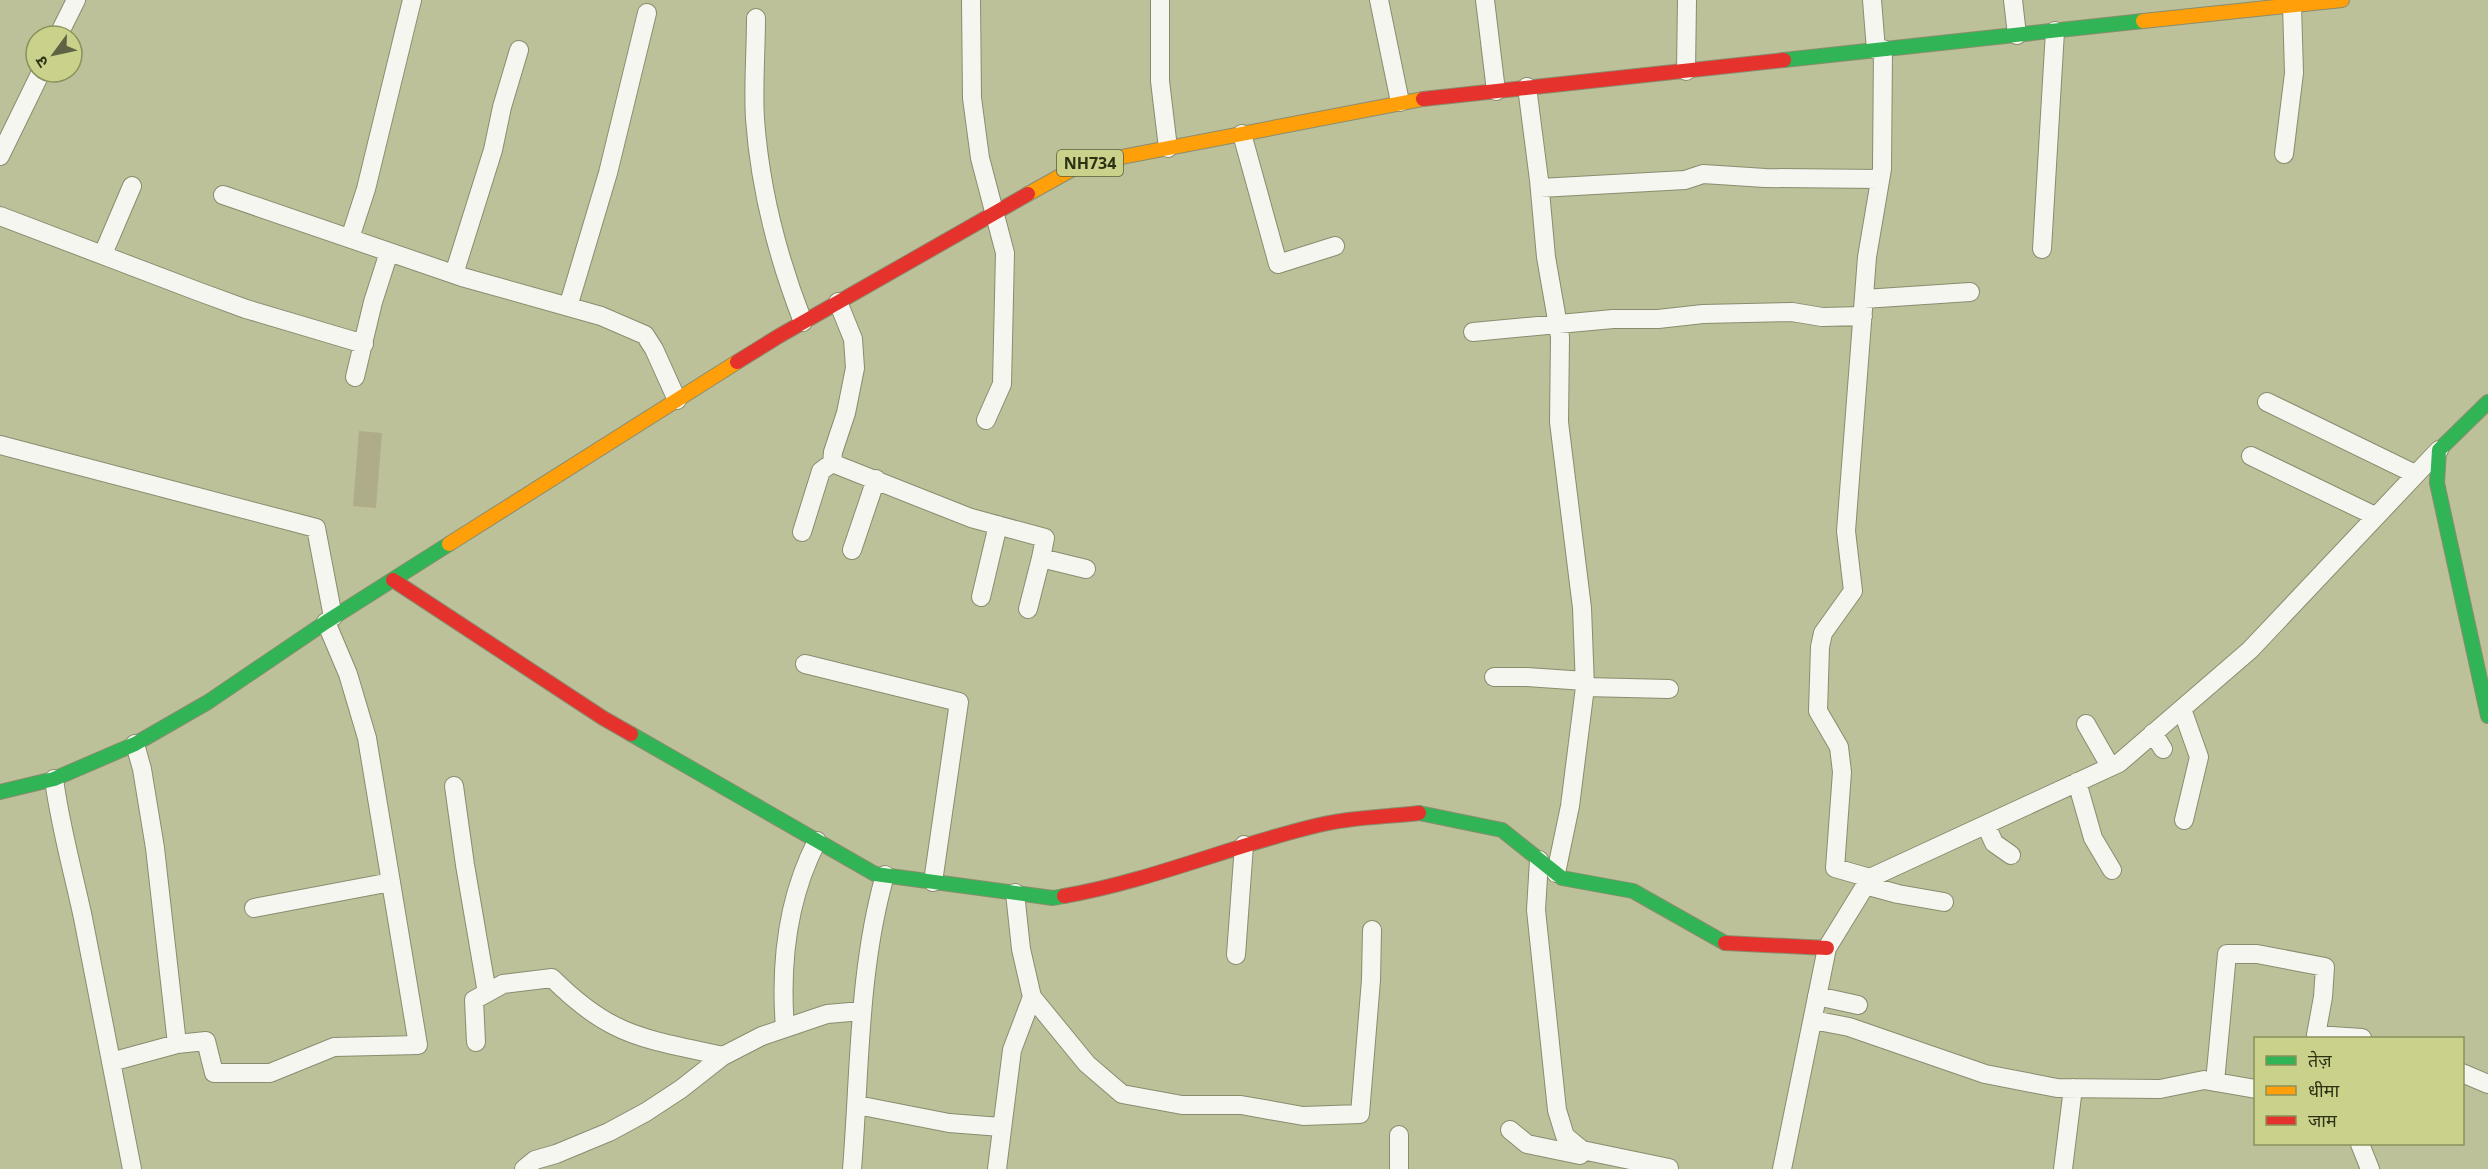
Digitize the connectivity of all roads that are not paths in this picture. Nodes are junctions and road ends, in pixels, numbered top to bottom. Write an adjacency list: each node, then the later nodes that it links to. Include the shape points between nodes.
1 (76, 0): 14 (street)
2 (412, 0): 34 (street, via 366,189)
3 (971, 0): 32 (street, via 972,98)
4 (1160, 0): 25 (street, via 1160,81)
5 (1379, 0): 23 (street)
6 (1485, 0): 22 (street)
7 (1687, 0): 19 (street)
8 (1872, 0): 18 (street)
9 (2013, 0): 16 (street)
10 (2342, 0): 11 (main road, NH734)
11 (2292, 5): 15 (main road, NH734); 26 (street, via 2294,73)
12 (647, 13): 42 (street, via 608,173)
13 (756, 18): 44 (street, via 758,149 786,280)
14 (64, 24)
15 (2055, 31): 16 (main road, NH734); 36 (street)
16 (2017, 35): 18 (main road, NH734)
17 (519, 50): 39 (street)
18 (1880, 50): 19 (main road, NH734); 28 (street)
19 (1686, 70): 21 (main road, NH734)
20 (35, 84): 27 (street)
21 (1527, 87): 22 (main road, NH734); 30 (street)
22 (1496, 91): 23 (main road, NH734)
23 (1400, 102): 24 (main road, NH734)
24 (1242, 134): 25 (main road, NH734); 35 (street, via 1278,264)
25 (1168, 148): 32 (main road, NH734, via 1080,165)
26 (2284, 154)
27 (0, 156)
28 (1880, 179): 30 (street, via 1703,174 1686,180); 43 (street)
29 (132, 186): 38 (street)
30 (1540, 188): 45 (street)
31 (223, 195): 34 (street)
32 (994, 214): 41 (main road, NH734); 52 (street, via 1005,253 1002,384)
33 (0, 216): 38 (street)
34 (350, 238): 37 (street)
35 (1335, 246)
36 (2042, 249)
37 (389, 252): 39 (street); 47 (street)
38 (103, 254): 47 (street, via 246,309)
39 (454, 274): 42 (street)
40 (1970, 292): 43 (street)
41 (838, 303): 44 (main road, NH734); 56 (street, via 853,339 855,368)
42 (568, 307): 49 (street, via 645,335)
43 (1863, 308): 45 (street, via 1822,317 1791,312); 95 (street, via 1846,531 1853,591 1822,633 1818,711 1839,747 1841,764 1835,868)
44 (803, 322): 49 (main road, NH734)
45 (1557, 323): 46 (street); 71 (street, via 1559,422 1582,608)
46 (1473, 332)
47 (364, 344): 48 (street)
48 (355, 377)
49 (677, 400): 65 (main road, NH734)
50 (2267, 402): 57 (street)
51 (2488, 402): 54 (main road)
52 (986, 420)
53 (0, 445): 68 (street, via 316,528)
54 (2439, 450): 57 (street); 74 (main road, via 2437,483 2444,523)
55 (2251, 456): 59 (street)
56 (832, 462): 58 (street); 61 (street, via 821,471)
57 (2415, 474): 59 (street)
58 (876, 479): 60 (street); 62 (street)
59 (2375, 516): 73 (street, via 2250,650)
60 (998, 525): 63 (street, via 1045,538); 66 (street)
61 (802, 532)
62 (852, 550)
63 (1041, 558): 64 (street); 67 (street)
64 (1086, 569)
65 (393, 580): 68 (main road, NH734); 86 (main road, via 603,718)
66 (981, 597)
67 (1028, 609)
68 (329, 620): 77 (main road, NH734, via 208,702); 93 (street, via 367,738)
69 (805, 664): 94 (street, via 959,702)
70 (1494, 677): 71 (street, via 1527,676)
71 (1585, 684): 72 (street); 91 (street, via 1570,806)
72 (1669, 689)
73 (2182, 709): 76 (street); 84 (street, via 2199,758)
74 (2488, 716)
75 (2086, 724): 79 (street)
76 (2153, 733): 78 (street); 79 (street)
77 (135, 744): 80 (main road, NH734); 111 (street, via 155,848)
78 (2163, 749)
79 (2110, 766): 81 (street)
80 (54, 779): 83 (main road, NH734); 113 (street, via 58,816 76,883)
81 (2078, 782): 85 (street); 90 (street, via 2093,838)
82 (454, 786): 102 (street)
83 (0, 792)
84 (2184, 820)
85 (1986, 825): 88 (street, via 1994,843); 95 (street)
86 (817, 841): 92 (main road, via 875,874); 108 (street, via 793,903 783,970)
87 (1244, 845): 89 (main road, via 1322,824 1422,813 1502,830); 96 (main road, via 1099,890 1053,898); 101 (street)
88 (2011, 855)
89 (1539, 860): 91 (main road); 124 (street, via 1536,910 1557,1110 1565,1136)
90 (2112, 870)
91 (1556, 873): 100 (main road, via 1563,878 1633,891 1723,943)
92 (885, 875): 94 (main road); 106 (street, via 876,908)
93 (391, 882): 98 (street); 111 (street, via 418,1045 334,1047 270,1073 214,1073 206,1041)
94 (933, 882): 96 (main road)
95 (1868, 882): 97 (street, via 1898,894); 100 (street)
96 (1015, 893): 104 (street, via 1021,949)
97 (1944, 902)
98 (254, 908)
99 (1372, 930): 104 (street, via 1360,1114 1303,1116 1241,1105 1182,1105 1122,1094 1087,1064)
100 (1827, 948): 103 (street)
101 (1236, 955)
102 (487, 993): 110 (street, via 474,1000); 112 (street, via 503,984 552,978 579,1004 616,1027)
103 (1817, 996): 105 (street); 107 (street)
104 (1032, 997): 120 (street, via 1012,1050)
105 (1858, 1005)
106 (862, 1011): 108 (street, via 827,1014); 119 (street)
107 (1813, 1020): 117 (street, via 1849,1027 1985,1074); 131 (street)
108 (785, 1028): 112 (street)
109 (2347, 1037): 115 (street, via 2316,1035 2325,967 2257,954 2227,954)
110 (476, 1042)
111 (177, 1044): 113 (street)
112 (723, 1056): 127 (street, via 646,1112 609,1132 535,1160)
113 (111, 1062): 126 (street)
114 (2464, 1073): 116 (street)
115 (2215, 1082): 117 (street, via 2204,1080 2160,1089); 118 (street)
116 (2488, 1084)
117 (2073, 1088): 132 (street)
118 (2254, 1089)
119 (857, 1105): 120 (street, via 949,1123); 128 (street)
120 (1001, 1127): 129 (street)
121 (1510, 1130): 124 (street, via 1527,1144)
122 (1400, 1135): 130 (street)
123 (2361, 1145): 133 (street)
124 (1580, 1158): 125 (street)
125 (1669, 1168)
126 (132, 1169)
127 (524, 1169)
128 (852, 1169)
129 (997, 1169)
130 (1399, 1169)
131 (1782, 1169)
132 (2063, 1169)
133 (2370, 1169)

